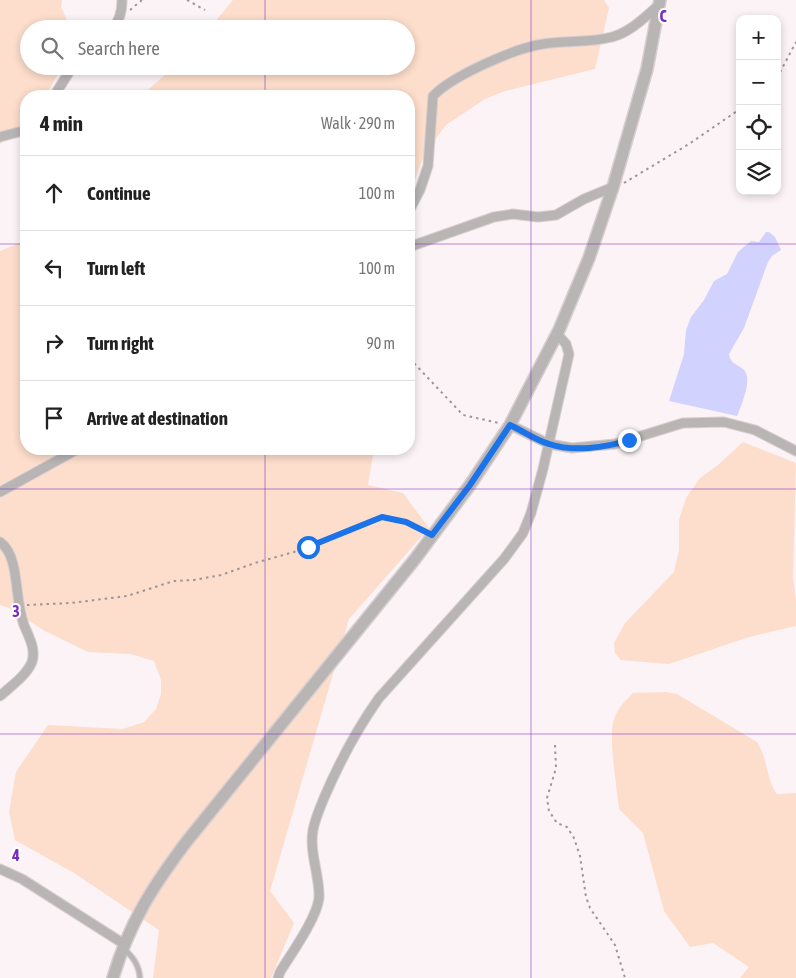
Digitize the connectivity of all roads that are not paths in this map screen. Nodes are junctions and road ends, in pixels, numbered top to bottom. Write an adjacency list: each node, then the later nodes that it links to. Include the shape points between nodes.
1 (122, 0): 3 (street)
2 (663, 2): 8 (street); 9 (street, via 628,30 613,37 540,44 480,67 437,92 432,96 428,166)
3 (118, 20)
4 (67, 75): 5 (street)
5 (58, 90)
6 (20, 132): 7 (street)
7 (0, 137)
8 (613, 187): 10 (street, via 556,215 494,217); 11 (street, via 589,258)
9 (415, 200)
10 (415, 245)
11 (557, 334): 12 (street); 13 (street, via 566,344 569,354)
12 (510, 425): 13 (street); 20 (street, via 432,535 158,880)
13 (548, 444): 14 (street, via 572,448 616,444 683,423 724,422 755,430); 23 (street, via 523,533 504,559 379,698 362,722 333,777 313,831 312,849 319,897 316,910)
14 (796, 451)
15 (67, 455): 16 (street)
16 (0, 492)
17 (0, 542): 18 (street, via 13,563 19,606 33,648 27,671)
18 (0, 696)
19 (0, 869): 20 (street, via 22,879)
20 (123, 946): 21 (street); 22 (lane, via 137,964)
21 (113, 978)
22 (140, 978)
23 (278, 978)

